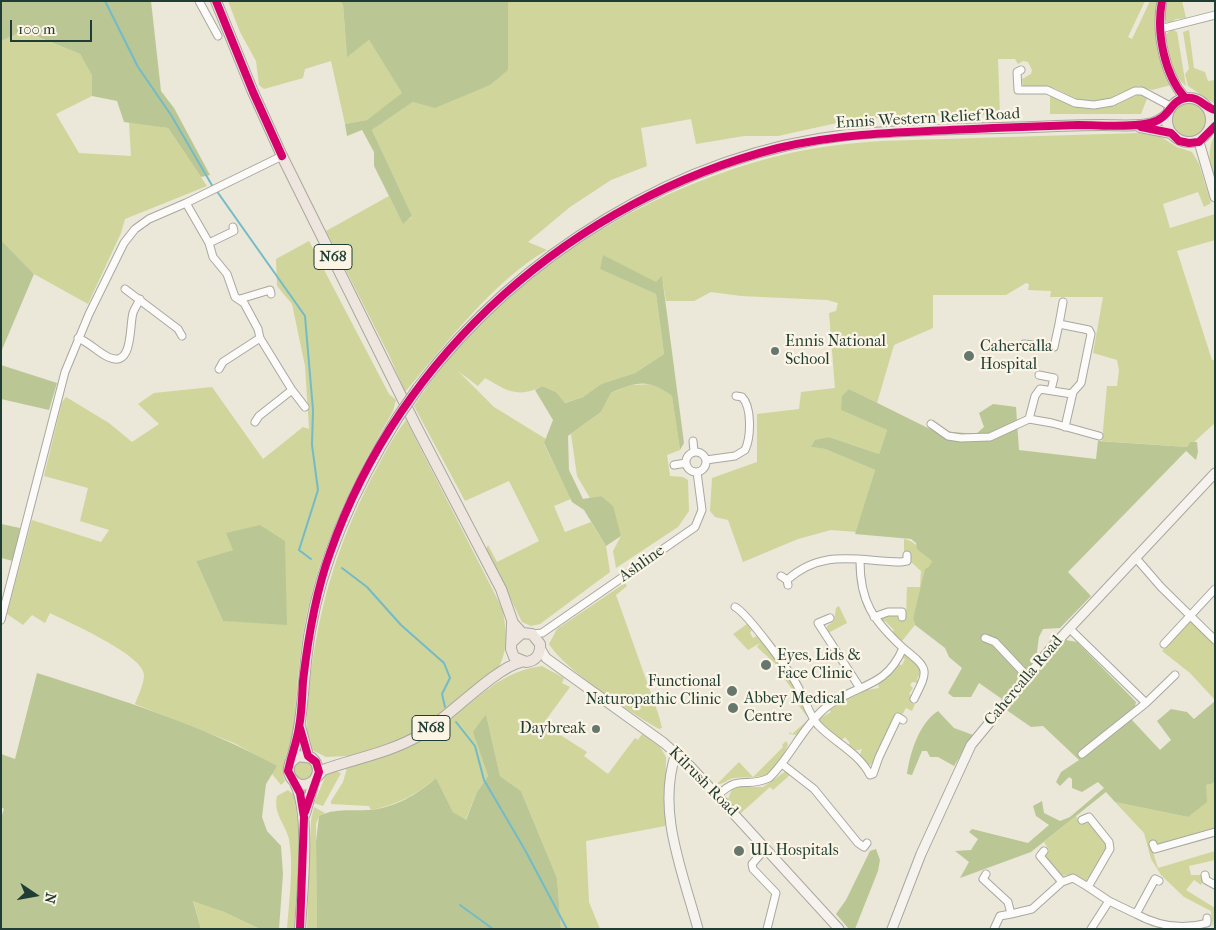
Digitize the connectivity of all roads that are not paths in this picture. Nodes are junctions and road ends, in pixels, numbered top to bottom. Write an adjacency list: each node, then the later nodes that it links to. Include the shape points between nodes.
1 (199, 1): 6 (street)
2 (216, 1): 15 (main road, N68)
3 (1162, 1): 5 (street)
4 (1215, 15): 5 (street)
5 (1160, 29): 8 (street, via 1170,70)
6 (218, 36)
7 (1021, 70): 10 (street, via 1017,72 1018,90 1047,90 1075,103 1094,105 1142,91)
8 (1185, 98): 9 (main road, via 1195,98); 10 (main road)
9 (1212, 109): 12 (main road)
10 (1170, 110): 11 (main road, Ennis Western Relief Road, via 1153,123); 13 (main road, via 1167,123)
11 (1134, 126): 13 (main road, Ennis Western Relief Road); 79 (main road, Ennis Western Relief Road, bridge, via 847,135 779,148 705,171 668,187 601,222 540,262 474,320 441,357 398,417 353,498 330,553 310,633)
12 (1213, 127): 14 (main road)
13 (1170, 133): 14 (main road, via 1179,140)
14 (1199, 142): 16 (street)
15 (282, 156): 17 (street); 55 (main road, N68, via 501,589)
16 (1215, 197)
17 (186, 204): 19 (street); 27 (street, via 148,219 135,229 115,258)
18 (233, 227): 19 (street, via 234,231)
19 (209, 243): 23 (street, via 213,257 227,274 231,289)
20 (125, 289): 22 (street)
21 (271, 294): 23 (street, via 270,290)
22 (140, 299): 26 (street, via 178,329); 27 (street, via 132,314 128,349 120,357 108,357)
23 (240, 299): 28 (street, via 258,328)
24 (1063, 302): 25 (street)
25 (1059, 324): 29 (street, via 1054,348); 34 (street, via 1089,330 1090,334 1081,383)
26 (182, 336)
27 (78, 338): 60 (street, via 65,372)
28 (260, 338): 30 (street, via 223,362); 32 (street)
29 (1024, 344)
30 (219, 369)
31 (1039, 375): 33 (street, via 1054,378)
32 (292, 390): 36 (street); 38 (street)
33 (1052, 390): 34 (street); 37 (street, via 1037,391)
34 (1072, 394): 40 (street)
35 (736, 396): 44 (street, via 742,397 747,405 749,439 745,450 735,456)
36 (305, 407)
37 (1029, 419): 39 (street, via 984,438 953,437); 40 (street)
38 (255, 422)
39 (931, 424)
40 (1065, 427): 41 (street)
41 (1099, 436)
42 (693, 441): 43 (street)
43 (694, 452): 44 (street, via 703,454); 45 (street, via 688,455)
44 (706, 460): 47 (street, via 704,468)
45 (686, 463): 46 (street); 47 (street, via 689,469)
46 (674, 465)
47 (697, 472): 62 (street, Ashline, via 702,510 694,527)
48 (1215, 473): 50 (street, Cahercalla Road)
49 (907, 556): 51 (street, via 907,561 901,562)
50 (1135, 557): 56 (street); 61 (street, Cahercalla Road)
51 (860, 561): 52 (street, via 820,560); 58 (street, via 863,597)
52 (786, 580)
53 (1215, 589): 56 (street)
54 (735, 607): 77 (street, via 743,611 780,658)
55 (510, 615): 62 (main road, N68, via 518,630); 66 (main road, N68)
56 (1190, 615): 64 (street); 65 (street)
57 (902, 616): 58 (street, via 902,612 888,612)
58 (874, 617): 67 (street)
59 (830, 618): 74 (street, via 818,623)
60 (1, 620)
61 (1070, 628): 73 (street, Cahercalla Road); 76 (street)
62 (535, 638): 66 (main road); 68 (street, Kilrush Road); 69 (main road)
63 (985, 638): 73 (street, via 995,642)
64 (1215, 640)
65 (1164, 644)
66 (512, 646): 70 (main road, via 514,657); 71 (main road, N68, via 510,661)
67 (903, 648): 74 (street, via 887,673 871,685); 75 (street, via 922,664 924,680 916,687)
68 (546, 658): 69 (street); 80 (street, Kilrush Road)
69 (534, 659): 70 (main road, N68)
70 (521, 662): 71 (main road, N68)
71 (505, 668): 84 (main road, N68, via 419,736 381,754)
72 (1174, 675): 76 (street)
73 (1027, 676): 111 (street, Cahercalla Road, via 971,745 959,767)
74 (860, 688): 77 (street, via 834,702)
75 (914, 700)
76 (1146, 703): 81 (street)
77 (815, 719): 78 (street, via 870,775 898,717); 85 (street)
78 (903, 720)
79 (300, 726): 82 (main road, Ennis Western Relief Road); 83 (main road, Ennis Western Relief Road)
80 (676, 753): 88 (street, Kilrush Road); 108 (street, via 669,773 672,842)
81 (1082, 754)
82 (310, 757): 83 (main road, via 298,756); 84 (main road, N68); 86 (main road, via 318,766)
83 (290, 763): 87 (main road, via 289,775)
84 (342, 763): 86 (main road, N68, via 323,770)
85 (782, 764): 88 (street, via 763,781 732,783); 92 (street, via 814,789 858,844 864,847)
86 (316, 779): 87 (main road, via 305,785); 89 (main road)
87 (295, 783): 89 (main road)
88 (718, 795): 94 (street, Kilrush Road)
89 (304, 817): 107 (main road)
90 (1082, 820): 101 (street, via 1089,817 1109,842 1110,849)
91 (1215, 832): 93 (street, via 1155,849)
92 (867, 843)
93 (1153, 844)
94 (766, 848): 109 (street, via 752,864 776,893); 110 (street, Kilrush Road)
95 (1044, 851): 99 (street, via 1040,856)
96 (986, 874): 103 (street, via 983,879 1008,902)
97 (1205, 874): 100 (street, via 1206,880)
98 (1160, 881): 104 (street, via 1155,879)
99 (1062, 882): 101 (street, via 1073,878); 103 (street, via 1032,909)
100 (1215, 885)
101 (1088, 887): 102 (street)
102 (1109, 902): 104 (street); 113 (street)
103 (1011, 914): 112 (street, via 1000,916)
104 (1136, 914): 106 (street)
105 (1207, 918): 106 (street, via 1208,923 1198,926)
106 (1152, 926)
107 (300, 929)
108 (698, 929)
109 (766, 929)
110 (839, 929)
111 (892, 929)
112 (994, 929)
113 (1091, 929)

